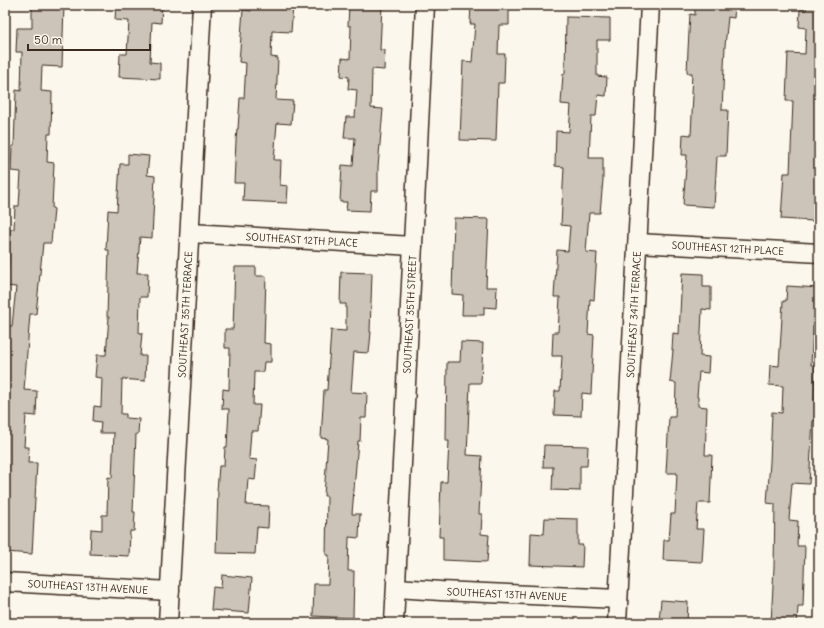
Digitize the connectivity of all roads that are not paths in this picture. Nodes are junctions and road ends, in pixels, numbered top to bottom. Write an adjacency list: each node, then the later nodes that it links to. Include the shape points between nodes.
1 (202, 5): 4 (street, SOUTHEAST 35TH TERRACE)
2 (425, 5): 6 (street, SOUTHEAST 35TH STREET)
3 (650, 5): 5 (street, SOUTHEAST 34TH TERRACE)
4 (190, 234): 6 (street, SOUTHEAST 12TH PLACE); 10 (street, SOUTHEAST 35TH TERRACE)
5 (638, 243): 7 (street, SOUTHEAST 12TH PLACE); 11 (street, SOUTHEAST 34TH TERRACE)
6 (413, 246): 9 (street, SOUTHEAST 35TH STREET)
7 (819, 253)
8 (5, 582): 10 (street, SOUTHEAST 13TH AVENUE)
9 (397, 588): 11 (street, SOUTHEAST 13TH AVENUE); 13 (street, SOUTHEAST 35TH STREET)
10 (170, 591): 12 (street, SOUTHEAST 35TH TERRACE)
11 (618, 599): 14 (street, SOUTHEAST 34TH TERRACE)
12 (168, 623)
13 (394, 623)
14 (617, 623)

